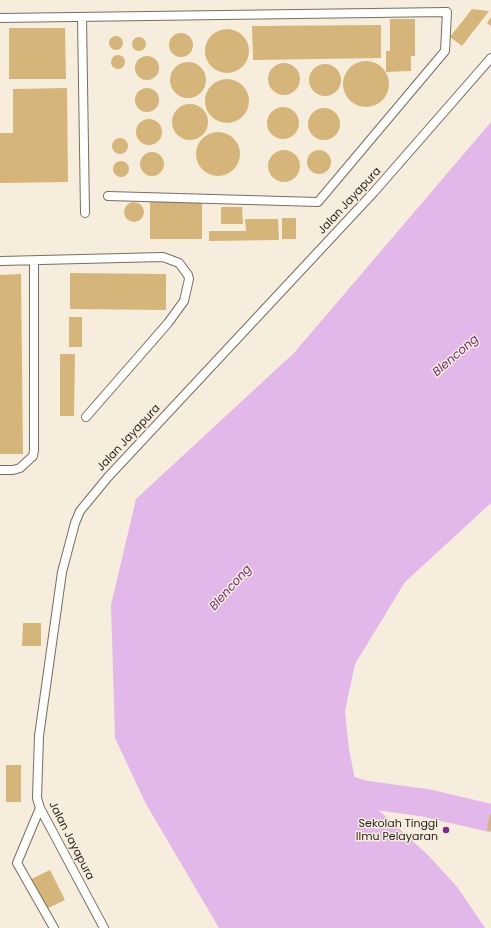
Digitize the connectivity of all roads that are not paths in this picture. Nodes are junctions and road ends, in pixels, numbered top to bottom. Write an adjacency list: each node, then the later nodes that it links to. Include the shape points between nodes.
1 (82, 17): 2 (lane); 4 (lane, via 447,12 444,51 318,202); 5 (lane)
2 (0, 18)
3 (491, 58): 10 (lane, Jalan Jayapura, via 374,192 108,477 80,511 62,572 39,736 36,790)
4 (108, 196)
5 (85, 213)
6 (0, 261): 7 (lane)
7 (34, 261): 8 (lane, via 163,257 179,263 188,274 185,297 168,323); 9 (lane, via 34,450 33,456 20,468)
8 (86, 417)
9 (0, 470)
10 (40, 808): 11 (lane, via 17,863); 12 (lane, Jalan Jayapura)
11 (54, 928)
12 (104, 928)

